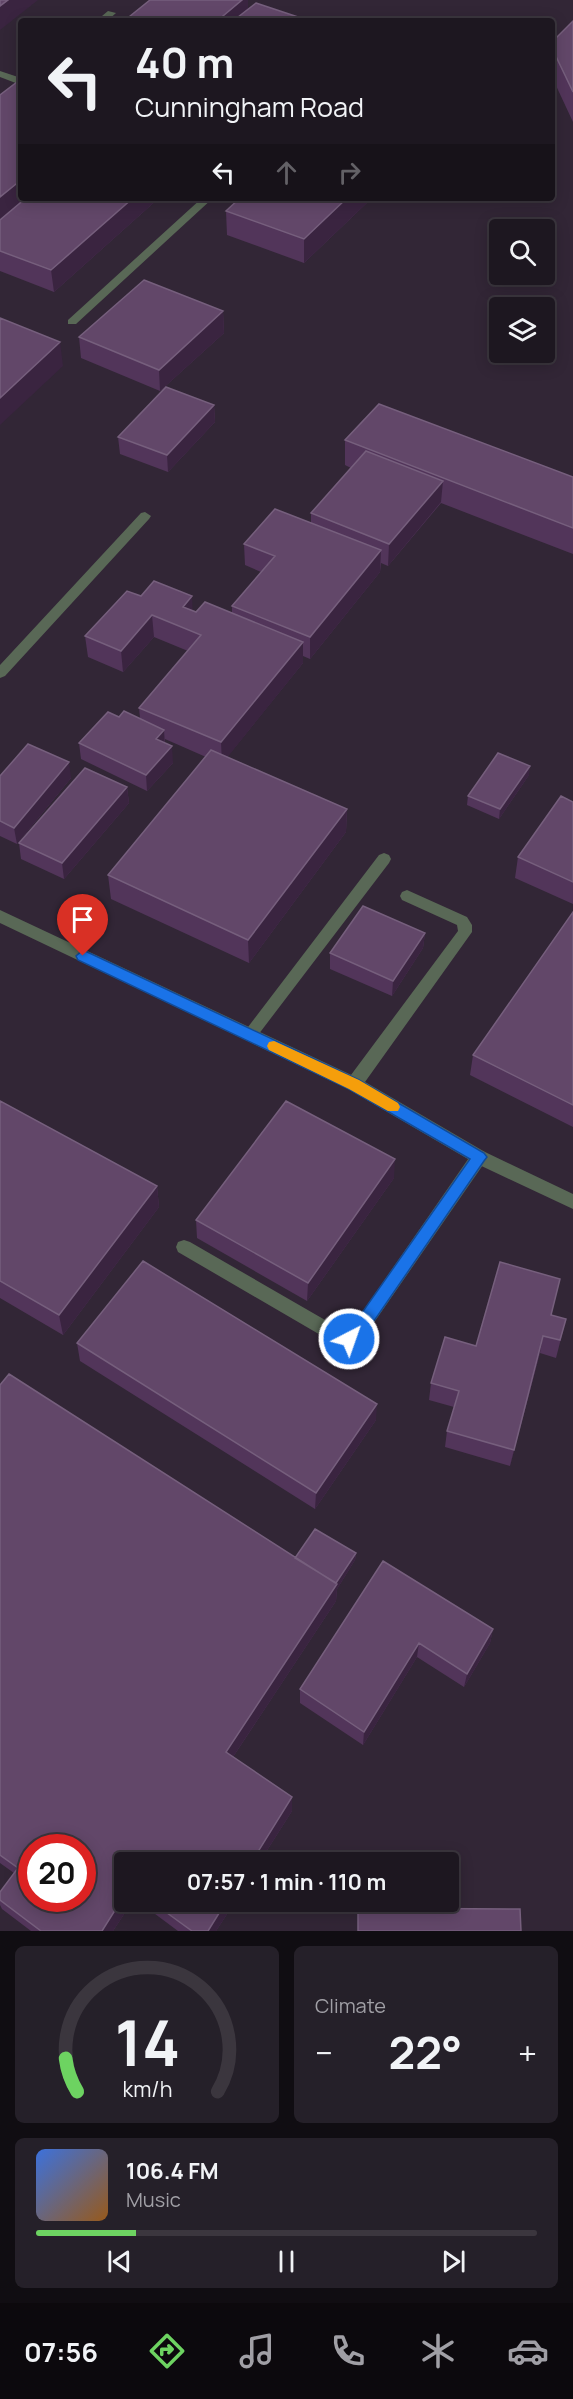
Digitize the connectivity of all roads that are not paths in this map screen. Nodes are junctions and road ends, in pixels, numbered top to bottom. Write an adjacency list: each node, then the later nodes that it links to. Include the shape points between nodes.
1 (111, 13): 2 (street)
2 (104, 18)
3 (0, 74): 4 (street)
4 (18, 84)
5 (205, 201): 6 (street)
6 (72, 322)
7 (145, 516): 8 (street)
8 (0, 673)
9 (384, 859): 12 (street)
10 (407, 896): 13 (street, via 462,921 465,932)
11 (0, 916): 12 (street)
12 (250, 1035): 13 (street)
13 (354, 1084): 14 (street)
14 (479, 1157): 15 (street); 16 (street, via 358,1332 349,1339 335,1335)
15 (573, 1202)
16 (184, 1247)

